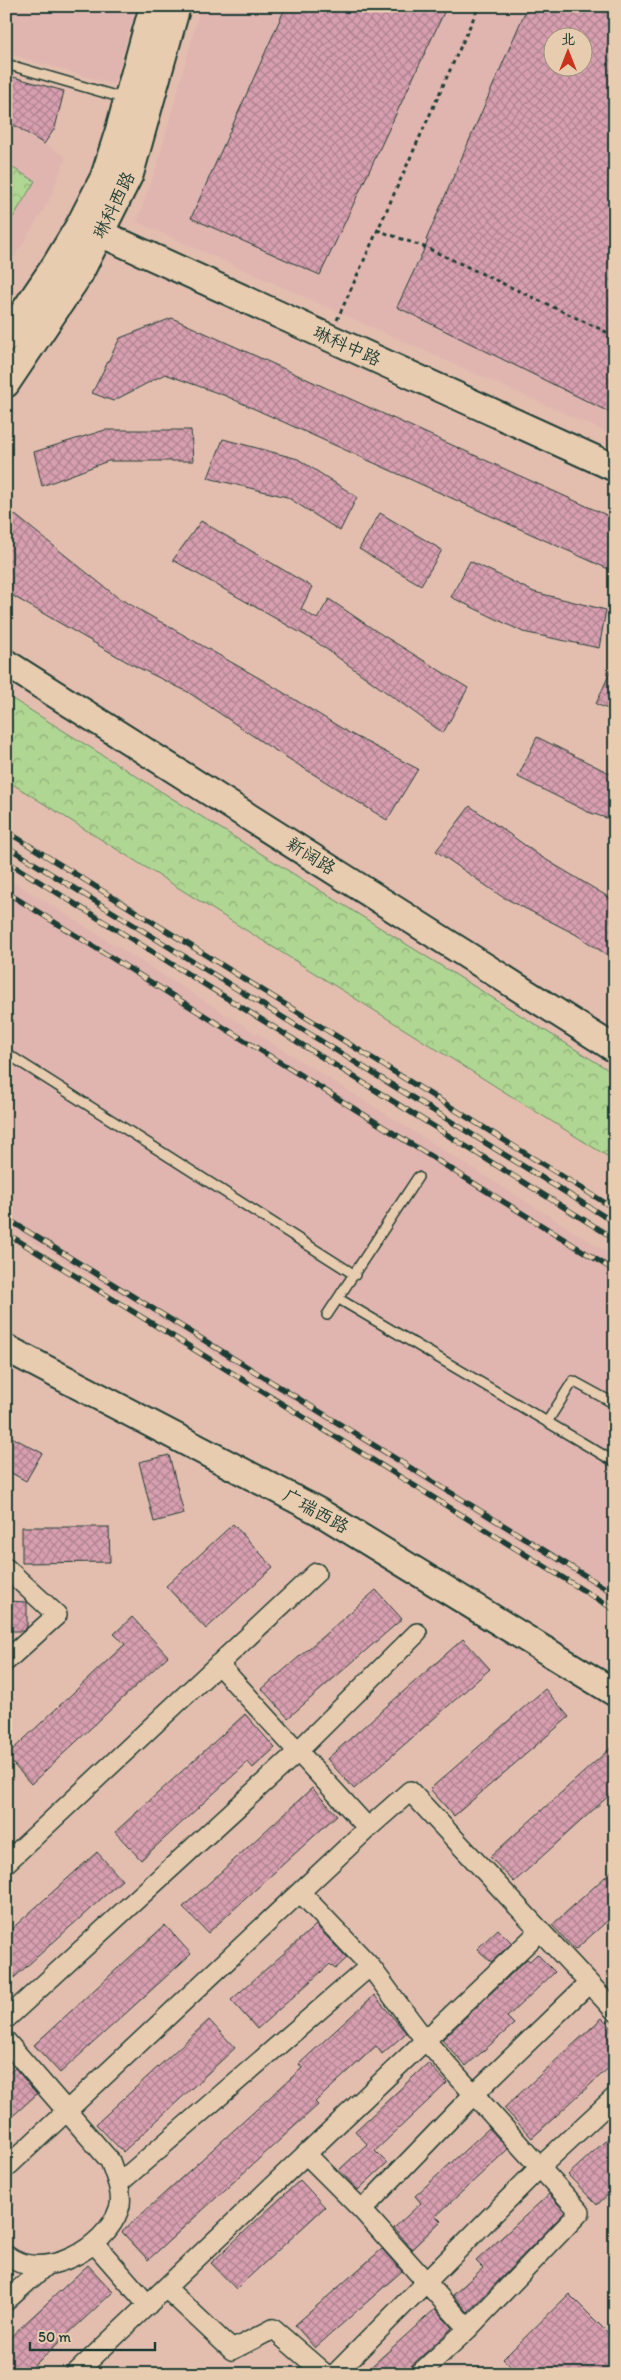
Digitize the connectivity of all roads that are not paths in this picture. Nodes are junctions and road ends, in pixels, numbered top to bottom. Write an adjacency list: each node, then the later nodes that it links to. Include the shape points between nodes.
1 (153, 6): 4 (street, 琳科西路)
2 (178, 6): 5 (street, 琳科西路, via 130,174)
3 (6, 64): 4 (lane)
4 (127, 100): 5 (street, 琳科西路)
5 (92, 225): 6 (street, 琳科西路, via 54,268); 7 (street, 琳科西路, via 79,275); 8 (street, 琳科中路); 9 (street, 琳科中路)
6 (6, 338)
7 (6, 384)
8 (615, 457)
9 (615, 468)
10 (6, 662): 11 (street, 新阔路)
11 (615, 1049)
12 (6, 1053): 14 (lane)
13 (418, 1178): 14 (lane)
14 (355, 1275): 15 (lane)
15 (339, 1299): 16 (lane); 19 (lane)
16 (327, 1315)
17 (6, 1348): 26 (street, 广瑞西路, via 318,1511)
18 (615, 1404): 19 (lane, via 573,1382)
19 (547, 1422): 20 (lane)
20 (615, 1462)
21 (6, 1568): 24 (street, via 57,1615)
22 (316, 1573): 25 (street)
23 (417, 1632): 27 (street)
24 (6, 1662)
25 (218, 1664): 27 (street); 29 (street)
26 (615, 1692)
27 (298, 1751): 28 (street); 35 (street)
28 (368, 1828): 30 (street); 31 (street, via 410,1791)
29 (6, 1863)
30 (300, 1892): 32 (street); 40 (street)
31 (540, 1931): 33 (street); 36 (street)
32 (370, 1966): 36 (street); 44 (street)
33 (589, 1983): 34 (street); 38 (street)
34 (615, 2011)
35 (6, 2019)
36 (425, 2040): 38 (street); 41 (street)
37 (6, 2041): 40 (street)
38 (474, 2094): 42 (street); 45 (street)
39 (615, 2097): 42 (street)
40 (67, 2111): 43 (street); 44 (street, via 110,2161)
41 (306, 2154): 45 (street); 50 (street)
42 (540, 2167): 49 (street); 53 (street, via 580,2212)
43 (6, 2168)
44 (118, 2184): 46 (street, via 119,2208 104,2236)
45 (362, 2210): 49 (street)
46 (94, 2243): 48 (street, via 78,2255); 52 (street)
47 (6, 2255): 48 (street, via 12,2260)
48 (45, 2266): 51 (street)
49 (428, 2282): 53 (street); 56 (street)
50 (166, 2288): 52 (street); 55 (street, via 232,2350 273,2329)
51 (6, 2301)
52 (148, 2305): 54 (street)
53 (468, 2328): 57 (street)
54 (75, 2374)
55 (325, 2374)
56 (335, 2374)
57 (419, 2374)

